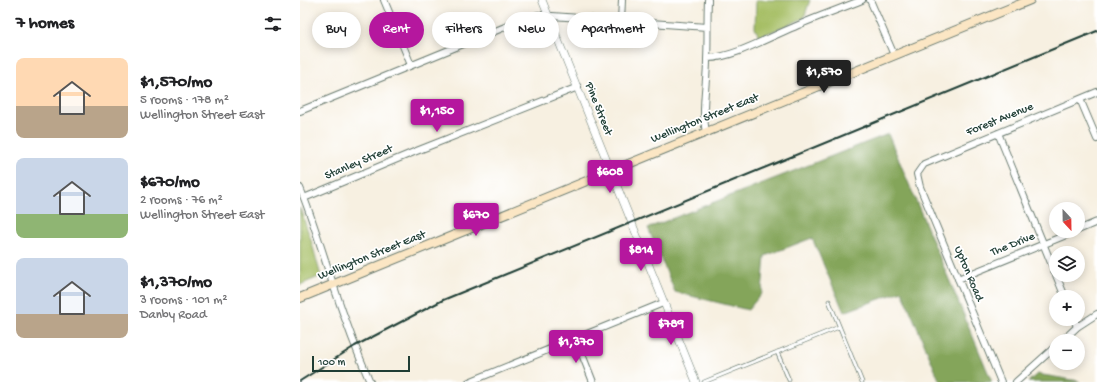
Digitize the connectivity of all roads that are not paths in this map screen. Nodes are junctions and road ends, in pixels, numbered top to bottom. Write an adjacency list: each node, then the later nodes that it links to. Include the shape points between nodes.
1 (384, 0): 16 (street)
2 (542, 0): 8 (street, Pine Street)
3 (622, 0): 9 (street)
4 (708, 0): 11 (street)
5 (862, 0): 15 (street, via 746,48 717,58)
6 (870, 0): 14 (street)
7 (1030, 0): 14 (main road, Wellington Street East)
8 (547, 12)
9 (621, 12)
10 (658, 23): 11 (street)
11 (707, 26): 15 (street)
12 (504, 27): 16 (street)
13 (559, 40): 17 (street, Pine Street)
14 (894, 55): 21 (main road, Wellington Street East)
15 (708, 58): 21 (street, via 704,121)
16 (411, 65): 20 (street)
17 (578, 87): 24 (street, Pine Street); 27 (street, Stanley Street)
18 (1097, 92): 19 (street, Forest Avenue)
19 (1080, 99): 22 (street, Forest Avenue); 23 (street)
20 (300, 111)
21 (706, 132): 24 (main road, Wellington Street East)
22 (998, 133): 25 (street, Forest Avenue, via 924,164); 31 (street)
23 (1097, 139)
24 (611, 171): 34 (main road, Wellington Street East); 37 (street, Pine Street)
25 (917, 174): 33 (street, Upton Road)
26 (300, 188): 27 (street)
27 (304, 198): 34 (street)
28 (1097, 222): 29 (street, The Drive)
29 (1085, 227)
30 (1059, 238): 31 (street, The Drive)
31 (1044, 244): 32 (street); 33 (street, The Drive)
32 (1049, 257)
33 (958, 279): 52 (street, Upton Road)
34 (333, 285): 35 (main road, Wellington Street East); 46 (street)
35 (300, 298)
36 (829, 301): 39 (lane)
37 (663, 303): 42 (street); 49 (street, Pine Street)
38 (1097, 314): 40 (street)
39 (839, 327): 43 (lane); 51 (lane)
40 (1077, 327): 41 (street)
41 (1070, 334)
42 (576, 339): 47 (street); 48 (street)
43 (777, 352): 45 (lane); 50 (lane)
44 (1049, 352): 53 (street)
45 (789, 380)
46 (370, 382)
47 (469, 382)
48 (593, 382)
49 (696, 382)
50 (704, 382)
51 (862, 382)
52 (1001, 382)
53 (1016, 382)

